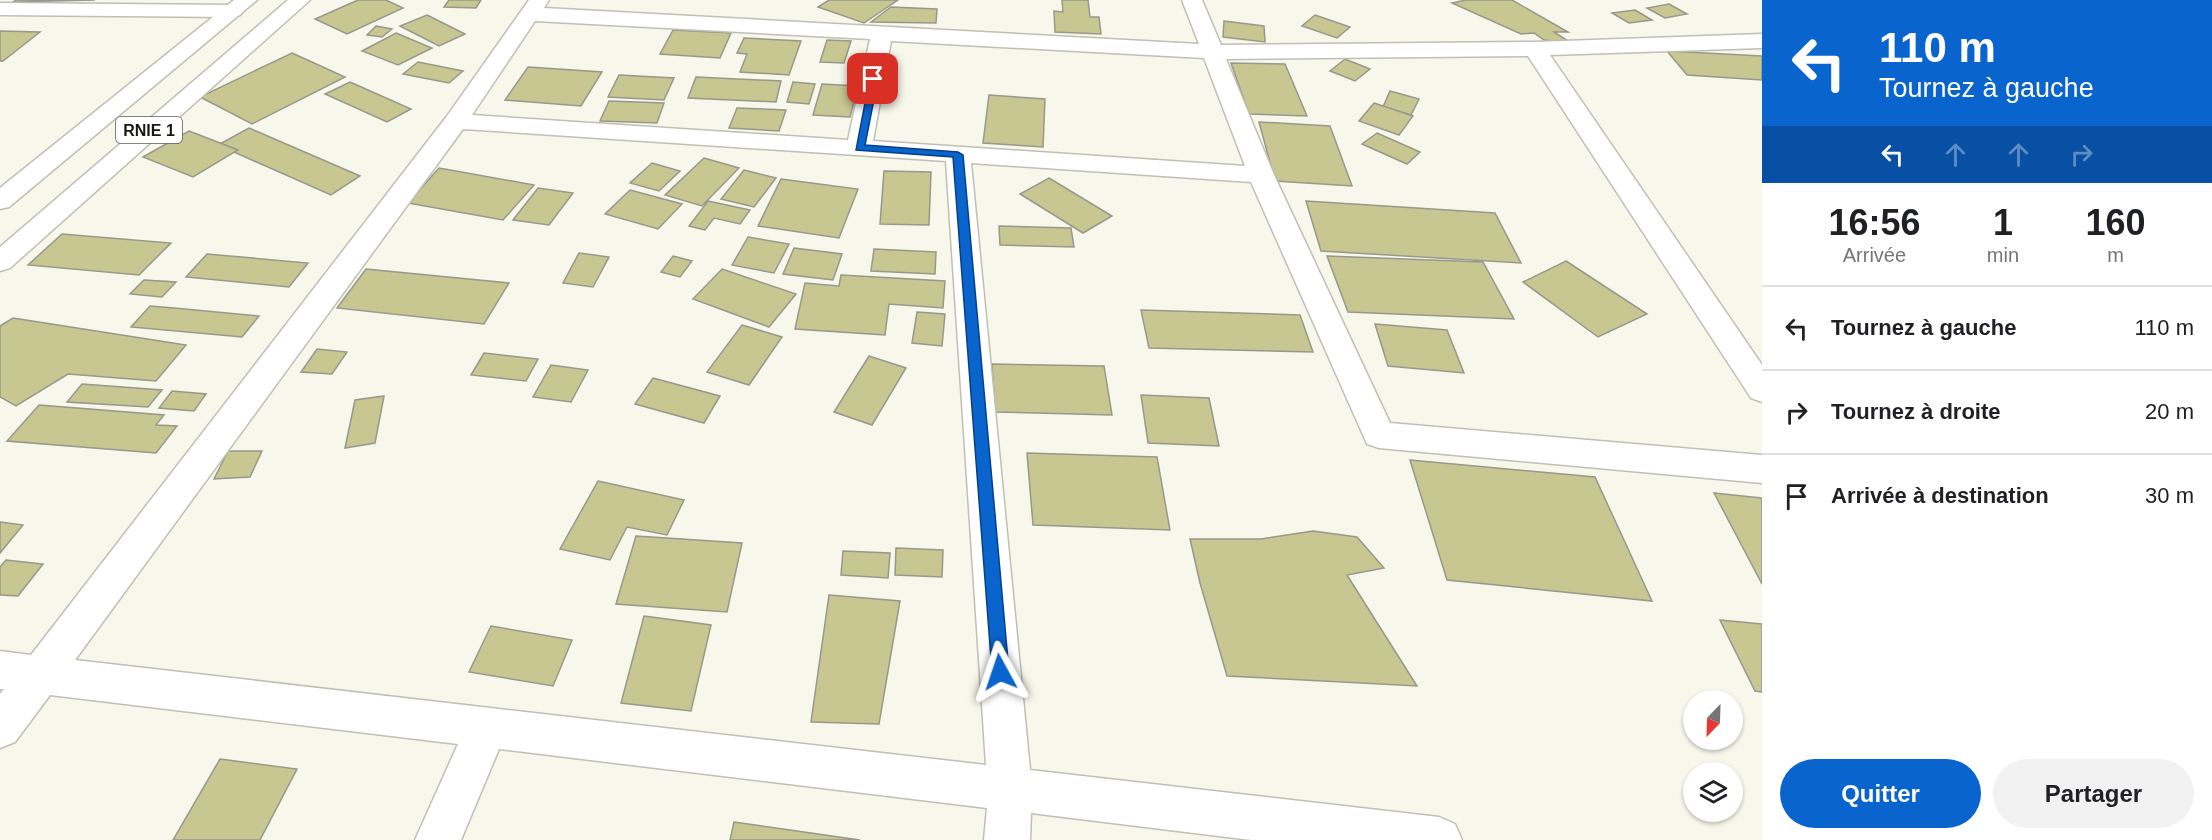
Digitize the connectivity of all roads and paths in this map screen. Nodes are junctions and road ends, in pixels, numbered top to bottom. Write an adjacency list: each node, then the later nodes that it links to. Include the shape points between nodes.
1 (300, 0): 16 (main road, RNIE 1)
2 (1192, 0): 10 (main road)
3 (98, 5): 4 (main road); 6 (main road)
4 (240, 6): 15 (main road, RNIE 1)
5 (534, 7): 7 (main road); 11 (main road)
6 (0, 9)
7 (882, 33): 10 (main road); 12 (main road)
8 (1762, 41): 9 (main road)
9 (1535, 49): 10 (main road); 17 (main road)
10 (1215, 52): 14 (main road)
11 (456, 121): 12 (main road); 20 (main road)
12 (859, 148): 13 (main road)
13 (958, 155): 14 (main road); 23 (main road)
14 (1261, 175): 18 (main road, via 1379,435)
15 (0, 201)
16 (0, 262)
17 (1762, 390)
18 (1762, 469)
19 (0, 670): 20 (main road)
20 (41, 675): 21 (main road); 22 (main road)
21 (0, 728)
22 (486, 729): 23 (main road); 24 (main road)
23 (1010, 789): 25 (main road); 26 (main road)
24 (438, 840)
25 (1007, 840)
26 (1439, 840)

